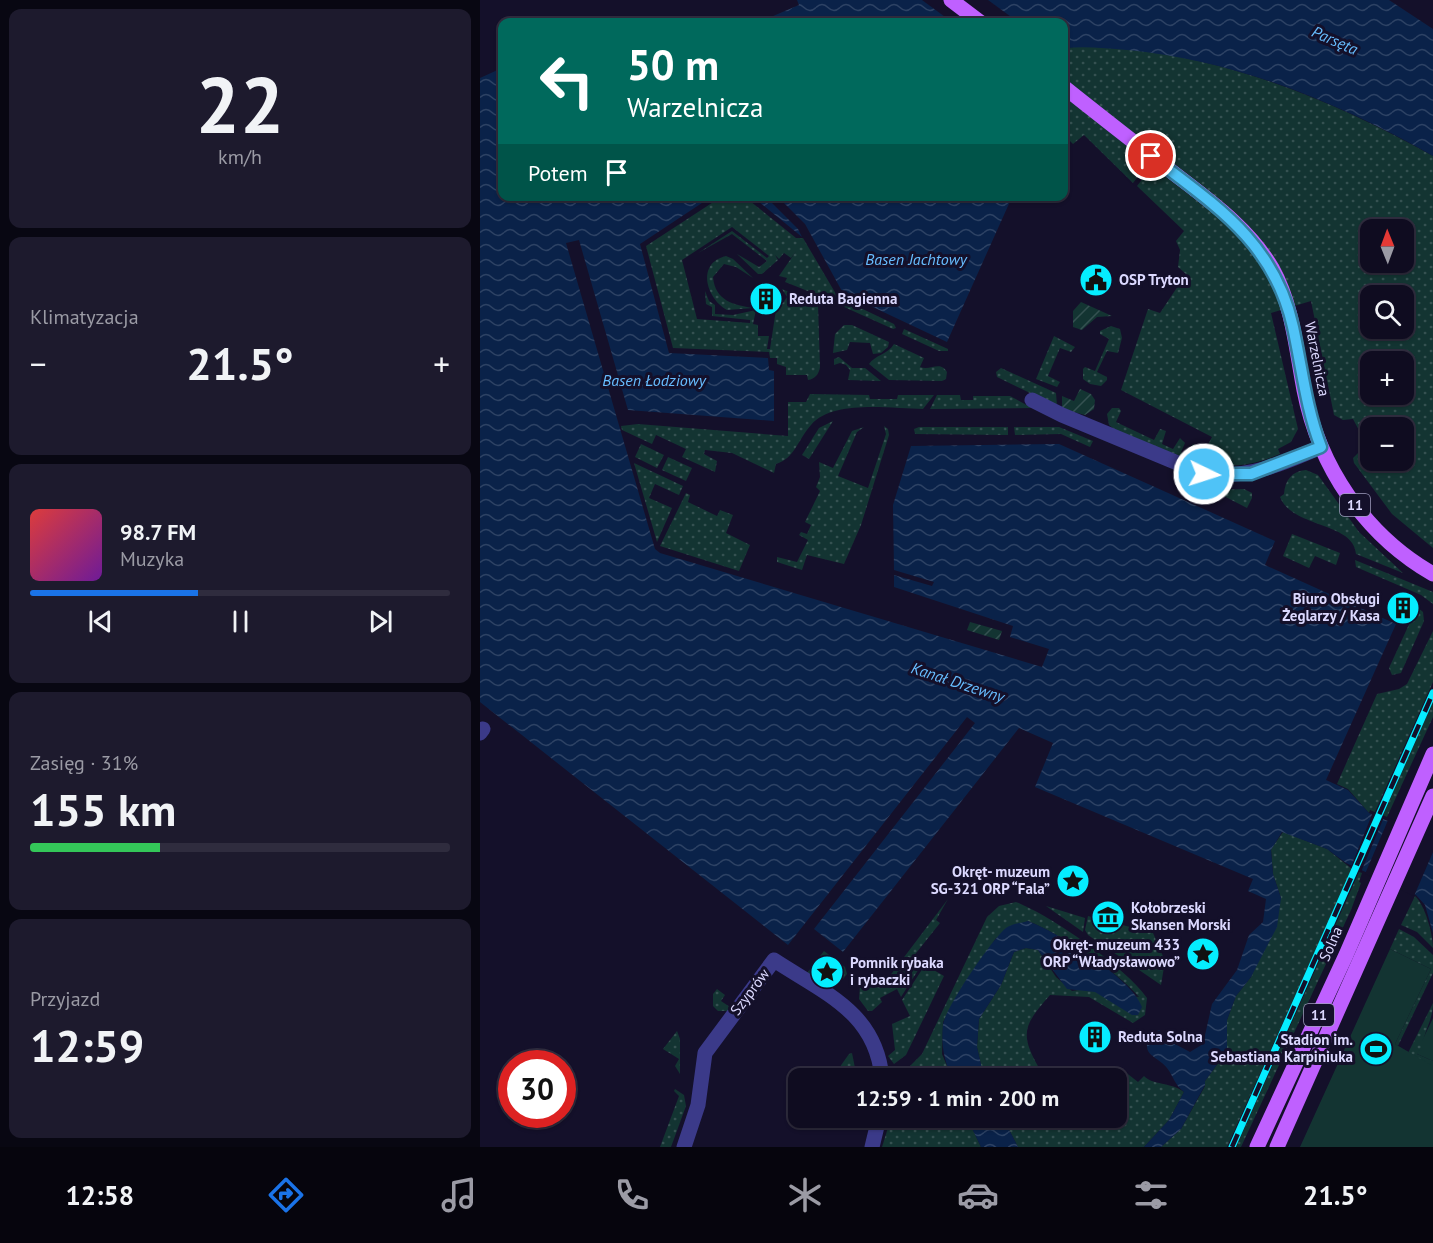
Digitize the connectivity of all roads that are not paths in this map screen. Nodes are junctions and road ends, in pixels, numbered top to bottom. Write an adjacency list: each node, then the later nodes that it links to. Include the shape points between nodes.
1 (951, 0): 2 (main road)
2 (975, 18)
3 (1068, 90): 5 (main road, Warzelnicza / 11, via 1209,200 1242,230 1272,268 1288,308 1306,400)
4 (1032, 400): 5 (street, via 1204,474 1251,474)
5 (1321, 447): 6 (main road, Warzelnicza / 11, via 1342,486 1369,522 1403,554)
6 (1433, 574)
7 (1433, 754): 13 (main road, Solna / 11)
8 (1433, 796): 14 (main road, 11)
9 (880, 1068): 11 (street, Szyprów, via 874,1041 858,1019 774,960 705,1053 698,1105)
10 (877, 1128): 12 (street)
11 (684, 1147)
12 (872, 1147)
13 (1257, 1147)
14 (1277, 1147)

